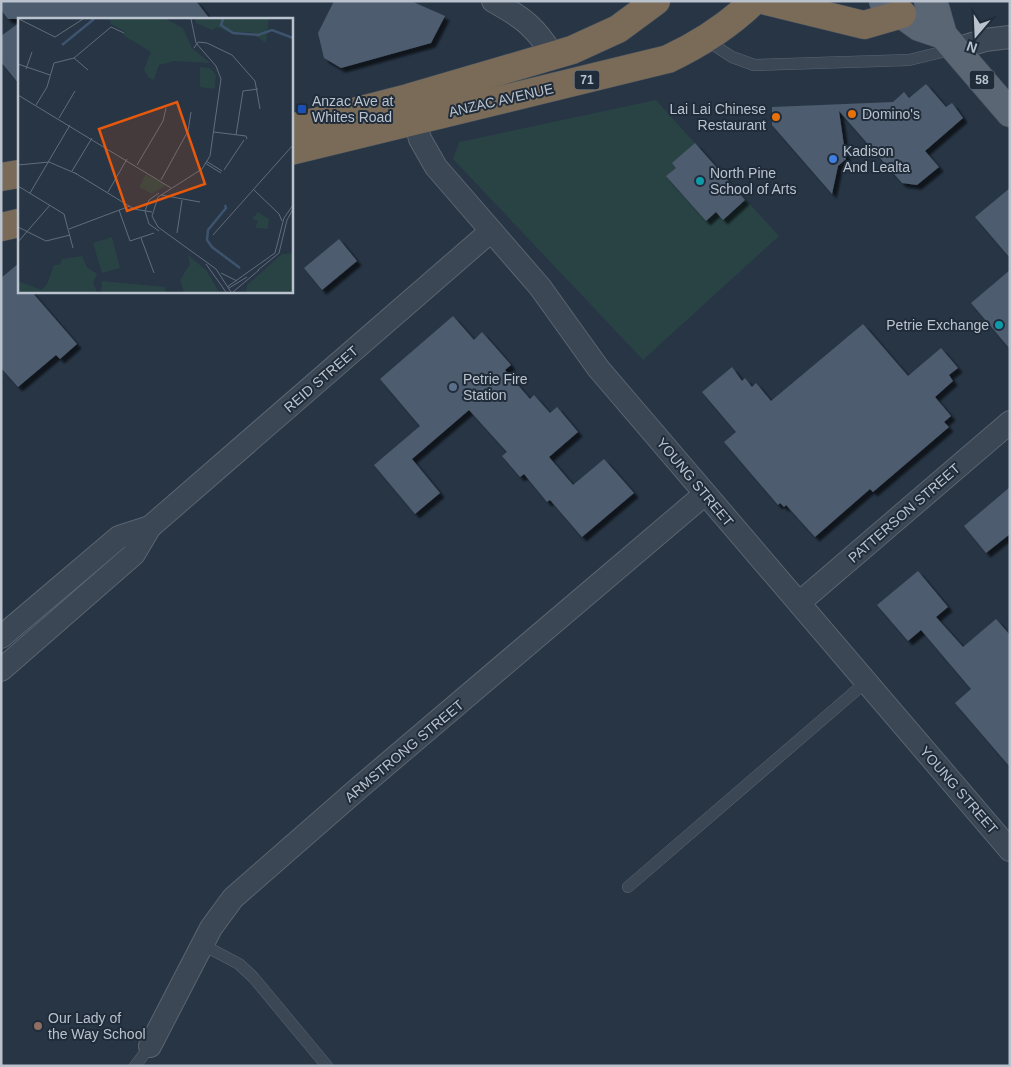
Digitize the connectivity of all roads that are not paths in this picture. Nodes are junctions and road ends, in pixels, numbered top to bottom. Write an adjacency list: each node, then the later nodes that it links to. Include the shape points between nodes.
1 (492, 1): 10 (street, via 528,23)
2 (656, 1): 10 (highway, ANZAC AVENUE / 71, via 596,41)
3 (754, 1): 8 (highway, ANZAC AVENUE / 71)
4 (766, 1): 6 (highway, via 864,25)
5 (928, 1): 9 (main road, 58, via 936,10)
6 (892, 8): 9 (main road, 58)
7 (1010, 37): 9 (street)
8 (706, 40): 9 (lane, via 732,57 754,64 909,60); 11 (highway, ANZAC AVENUE / 71, via 659,61)
9 (949, 42): 12 (main road, 58)
10 (553, 56): 11 (highway, ANZAC AVENUE / 71)
11 (412, 109): 13 (highway, ANZAC AVENUE / 71); 14 (highway, ANZAC AVENUE / 71); 19 (street, YOUNG STREET, via 423,145 436,167)
12 (1009, 112)
13 (292, 128)
14 (292, 151)
15 (18, 174): 16 (highway)
16 (1, 178)
17 (18, 222): 18 (highway)
18 (1, 227)
19 (491, 230): 21 (street, YOUNG STREET, via 549,299 592,361); 22 (street, REID STREET)
20 (1010, 422): 23 (street, PATTERSON STREET)
21 (705, 494): 23 (street, YOUNG STREET); 29 (street, ARMSTRONG STREET, via 233,898)
22 (150, 527): 24 (street, REID STREET, via 119,537); 25 (street, REID STREET, via 134,554)
23 (799, 603): 26 (street, YOUNG STREET)
24 (1, 637)
25 (1, 670)
26 (866, 682): 27 (street, YOUNG STREET); 28 (lane)
27 (1010, 850)
28 (628, 887)
29 (203, 944): 30 (street, ARMSTRONG STREET); 32 (lane, via 239,964 253,977)
30 (150, 1046): 31 (lane)
31 (136, 1066)
32 (327, 1066)

